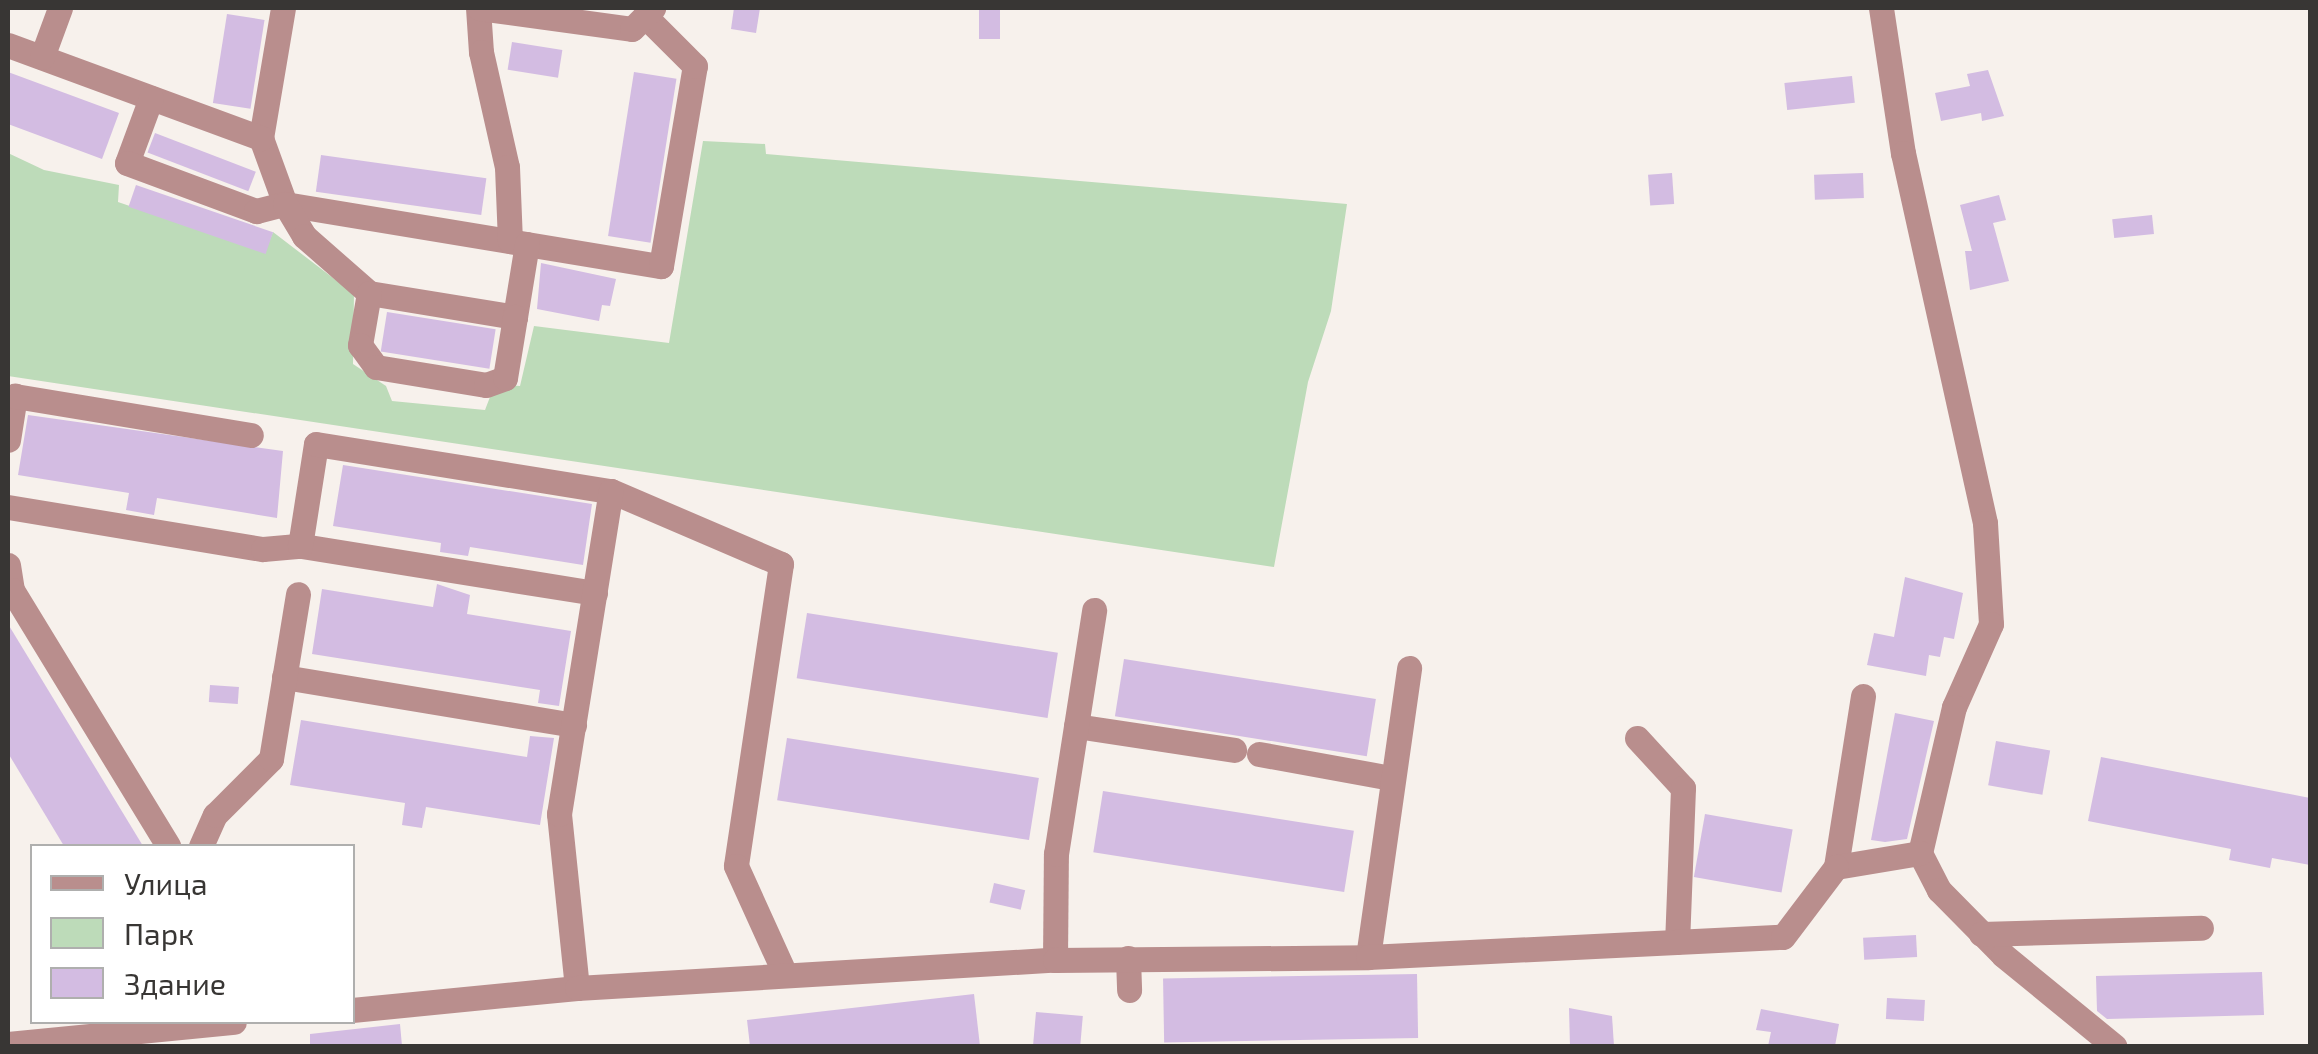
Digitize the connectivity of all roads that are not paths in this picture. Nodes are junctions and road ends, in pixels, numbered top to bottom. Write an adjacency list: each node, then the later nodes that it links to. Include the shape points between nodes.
1 (60, 8): 7 (street)
2 (283, 8): 9 (street)
3 (479, 8): 5 (street, via 632,29); 11 (street, via 480,52)
4 (1881, 8): 32 (street, via 1903,152 1985,523 1991,624 1954,707)
5 (649, 12): 11 (street, via 695,66 661,266)
6 (8, 45): 7 (street)
7 (42, 57): 8 (street)
8 (151, 98): 9 (street); 10 (street, via 127,163 256,211)
9 (261, 138): 10 (street)
10 (285, 204): 11 (street); 12 (street, via 304,236)
11 (519, 243): 13 (street)
12 (369, 292): 13 (street); 13 (street, via 360,344 376,367 486,385 505,378)
13 (515, 317)
14 (251, 434): 15 (street, via 15,396)
15 (8, 440)
16 (611, 491): 18 (street, via 316,444); 20 (street); 40 (street, via 782,564 736,866)
17 (8, 507): 18 (street, via 263,549)
18 (300, 546): 20 (street)
19 (8, 565): 30 (street, via 12,590)
20 (594, 593): 26 (street)
21 (298, 594): 24 (street)
22 (1094, 610): 27 (street)
23 (1408, 668): 29 (street)
24 (284, 677): 26 (street); 31 (street, via 271,760 215,815)
25 (1862, 696): 33 (street)
26 (574, 725): 41 (street, via 559,814)
27 (1076, 726): 29 (street); 39 (street, via 1056,854)
28 (1638, 738): 36 (street, via 1683,788)
29 (1391, 778): 37 (street)
30 (167, 844)
31 (202, 844)
32 (1920, 853): 33 (street); 35 (street, via 1939,890)
33 (1836, 867): 36 (street, via 1783,937)
34 (2200, 928): 35 (street)
35 (1982, 934): 46 (street)
36 (1676, 942): 37 (street)
37 (1368, 957): 38 (street)
38 (1128, 958): 39 (street); 42 (street)
39 (1055, 960): 40 (street)
40 (785, 974): 41 (street)
41 (577, 988): 43 (street)
42 (1130, 990)
43 (355, 1010)
44 (205, 1024): 45 (street)
45 (8, 1044)
46 (2114, 1046)

